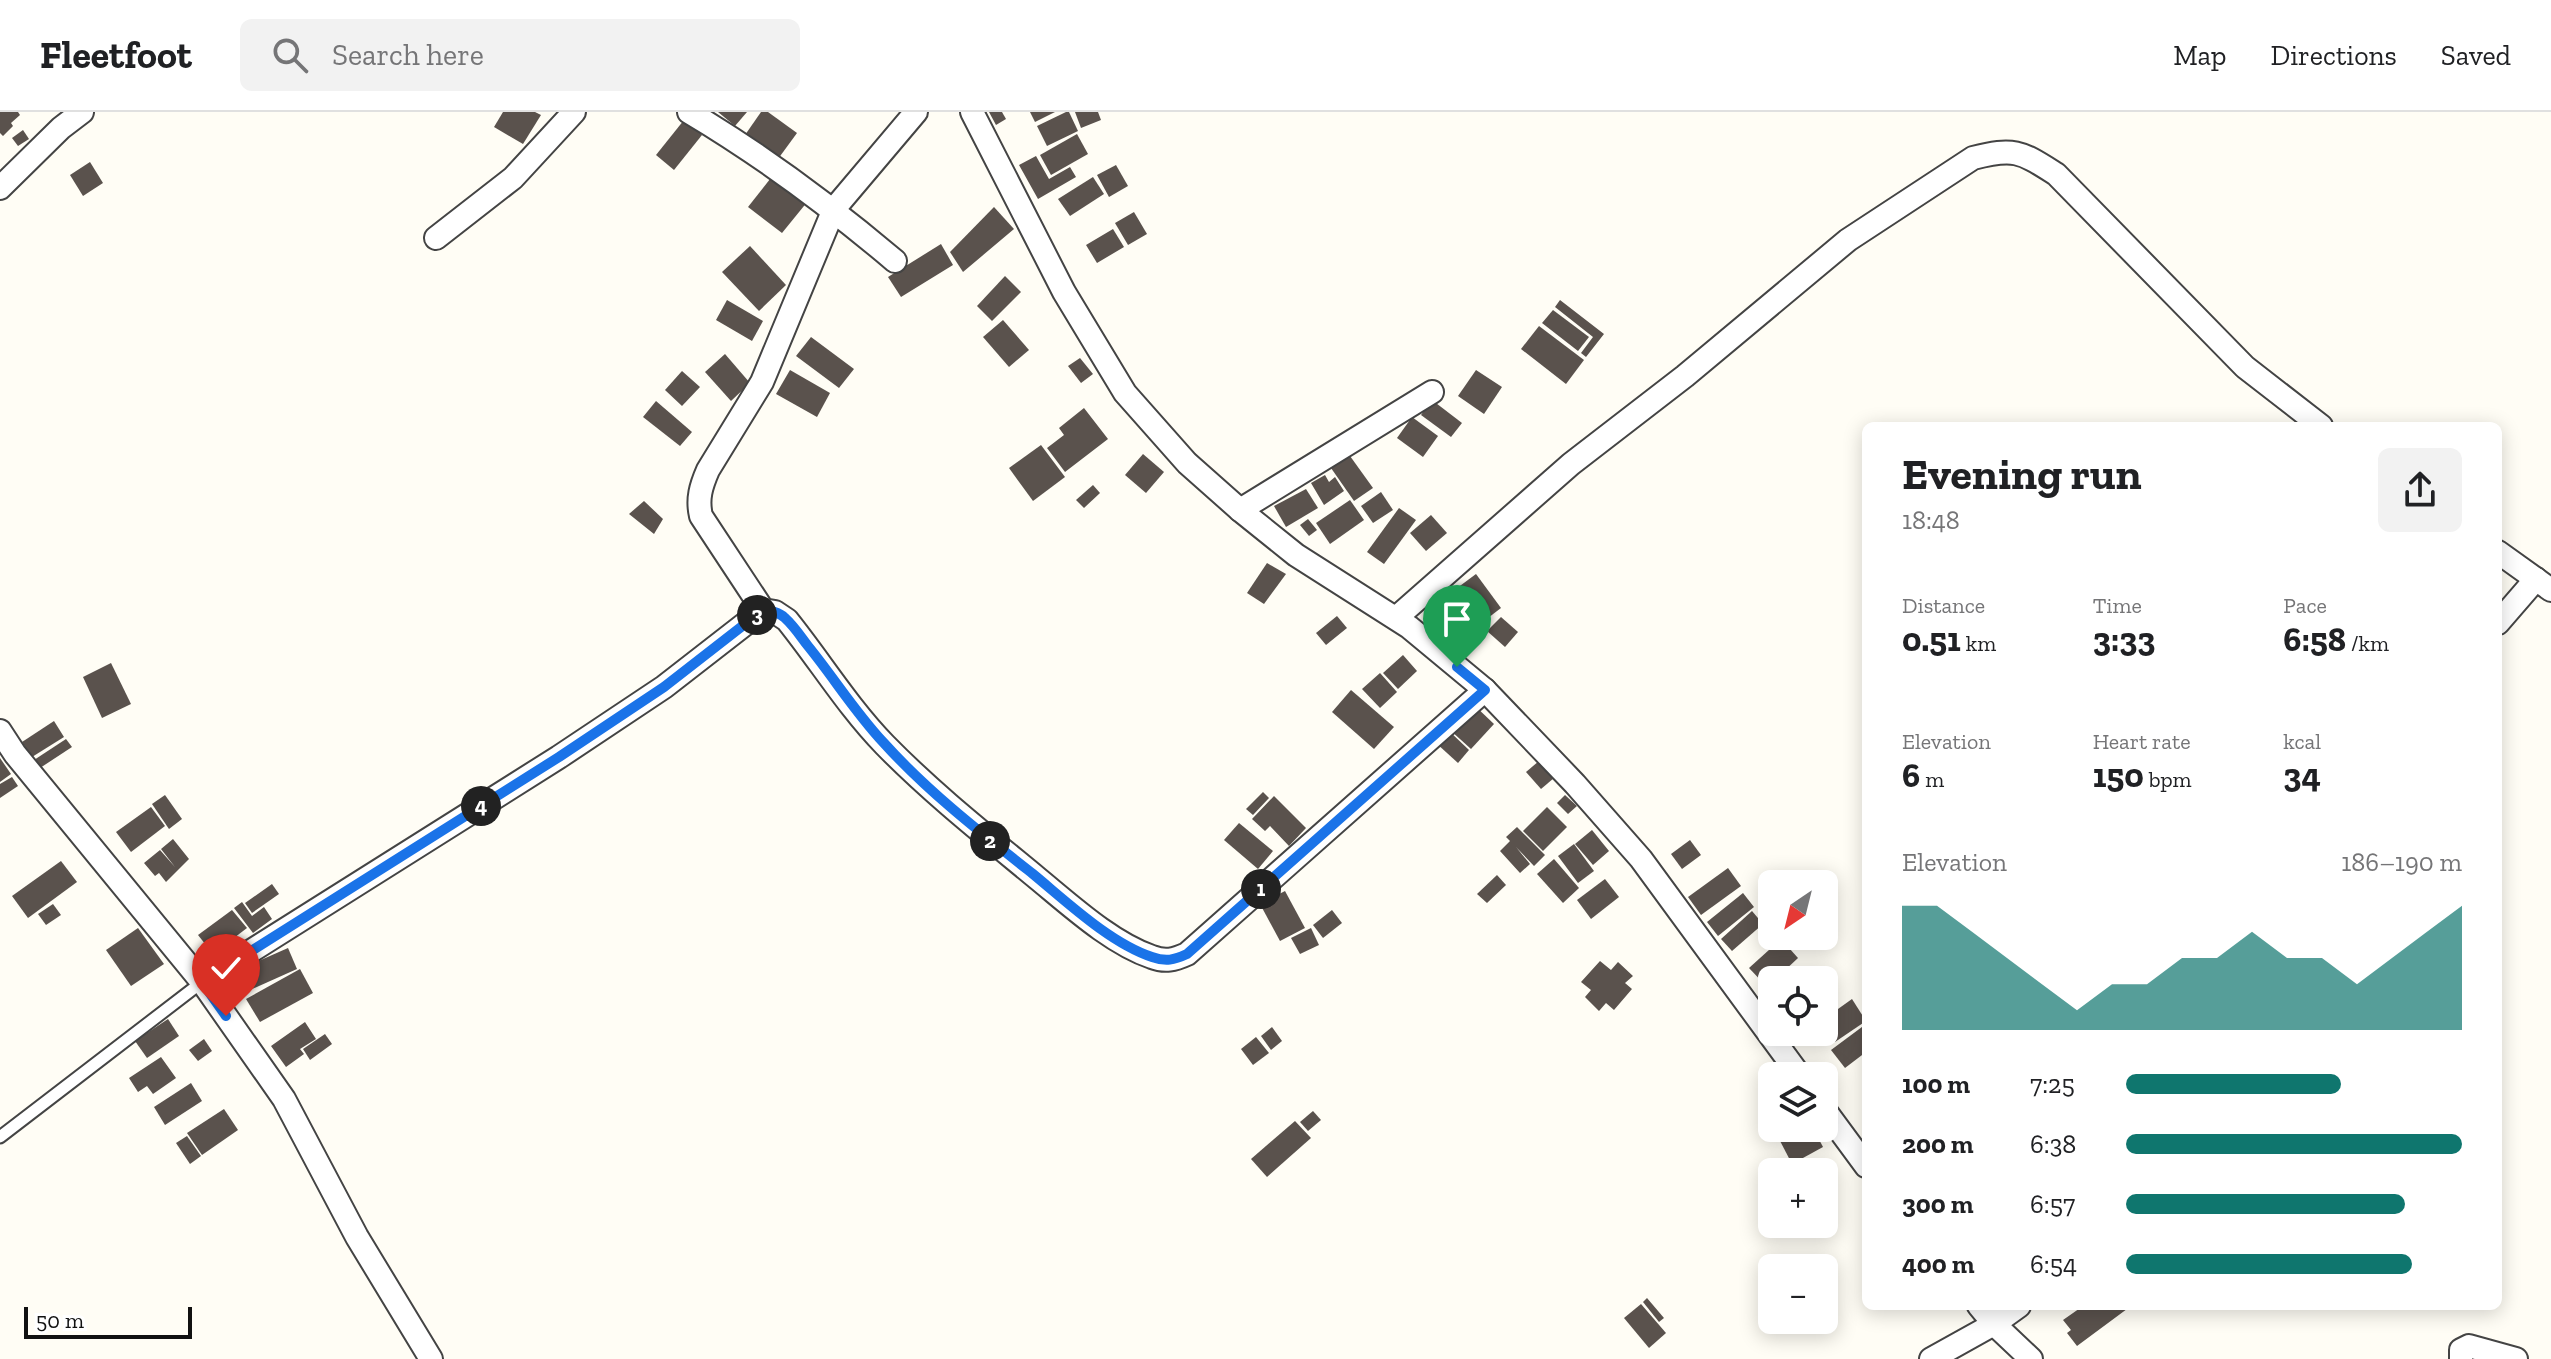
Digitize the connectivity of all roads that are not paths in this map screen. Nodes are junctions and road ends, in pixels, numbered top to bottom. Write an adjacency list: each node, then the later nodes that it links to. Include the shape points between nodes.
1 (82, 112): 6 (street)
2 (574, 112): 8 (street, via 513,178)
3 (689, 112): 7 (street)
4 (916, 112): 7 (street)
5 (972, 112): 12 (street, via 1064,292 1125,393 1187,463)
6 (0, 188)
7 (834, 209): 9 (street); 15 (street, via 762,382 708,470 699,495 701,516)
8 (436, 238)
9 (895, 261)
10 (1432, 392): 12 (street)
11 (2316, 422): 16 (street, via 2245,367 2056,174 2023,154 1997,151 1973,158 1848,240 1571,464)
12 (1240, 510): 16 (street, via 1296,555)
13 (2502, 555): 14 (street)
14 (2544, 585): 17 (street)
15 (763, 610): 18 (street, via 787,620 885,745 976,830 1101,928 1151,957 1173,961); 20 (street, via 638,705)
16 (1396, 618): 18 (street)
17 (2502, 620)
18 (1485, 690): 21 (street, via 1641,859)
19 (0, 731): 20 (street)
20 (202, 982): 23 (lane); 28 (street, via 284,1099 357,1237)
21 (1790, 1062)
22 (1838, 1128): 24 (street)
23 (0, 1137)
24 (1862, 1161)
25 (1982, 1310): 27 (street)
26 (2013, 1310): 27 (street)
27 (1994, 1324): 29 (street); 30 (street)
28 (431, 1359)
29 (1931, 1359)
30 (2031, 1359)
31 (2461, 1359): 32 (street, via 2461,1350 2469,1346)
32 (2516, 1359)

